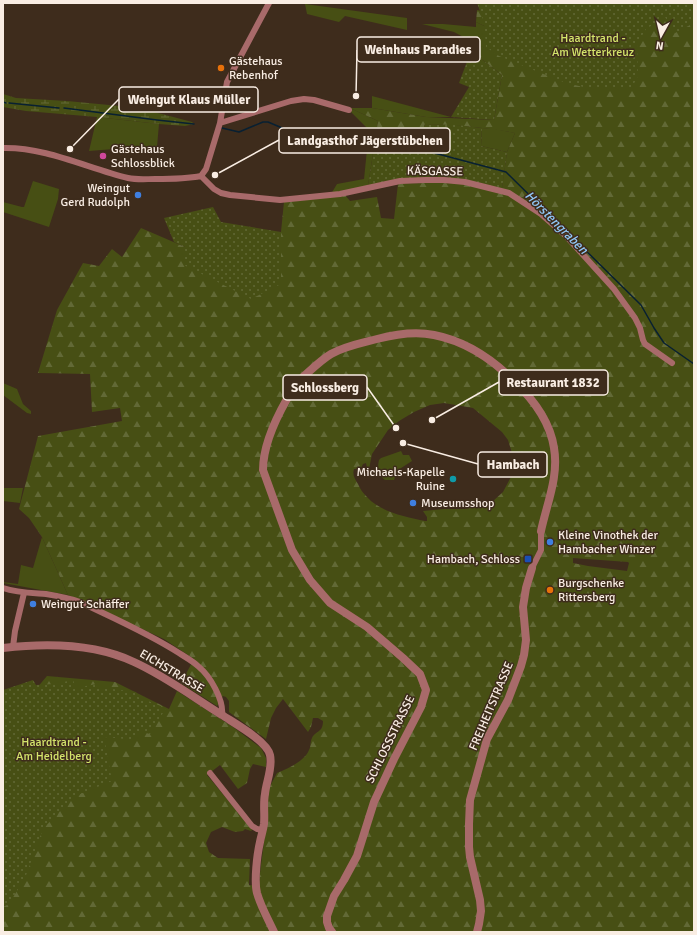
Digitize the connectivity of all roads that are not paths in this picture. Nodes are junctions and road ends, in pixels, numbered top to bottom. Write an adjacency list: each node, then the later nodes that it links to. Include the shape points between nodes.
1 (269, 3): 3 (street, via 227,82)
2 (348, 110): 3 (street, via 314,100 298,100)
3 (220, 123): 5 (street, via 206,169)
4 (3, 148): 5 (street, via 38,152 132,178 184,179)
5 (201, 176): 6 (street, KÄSGASSE, via 214,189 230,196 280,200 340,194 400,181 425,180 465,182 509,193 541,214 566,236 614,289 635,318 645,344)
6 (672, 363)
7 (541, 531): 8 (street, SCHLOSSSTRASSE, via 542,546); 18 (street, SCHLOSSSTRASSE, via 554,482 555,458 552,437 542,415 524,391 493,362 453,340 414,333 392,335 348,347 331,354 294,385 281,409 265,448 263,470 292,550 310,580 330,603 367,627 403,658 420,674 426,690 421,707 374,802 358,856 334,896 327,916)
8 (536, 560): 9 (street, FREIHEITSTRASSE)
9 (532, 568): 19 (street, FREIHEITSTRASSE, via 522,607 526,640 524,655 508,700 487,739 470,800 469,847 481,911)
10 (3, 588): 11 (street)
11 (24, 593): 12 (street); 14 (street, via 70,598 161,642 200,667 218,693)
12 (13, 647): 13 (street, EICHSTRASSE); 14 (street, EICHSTRASSE, via 79,647 107,652 151,670)
13 (3, 648)
14 (222, 715): 16 (street, via 260,742 270,754 271,761 264,794)
15 (210, 774): 16 (street, via 252,826)
16 (263, 830): 17 (street, via 256,881 257,892)
17 (274, 932)
18 (332, 932)
19 (477, 932)

